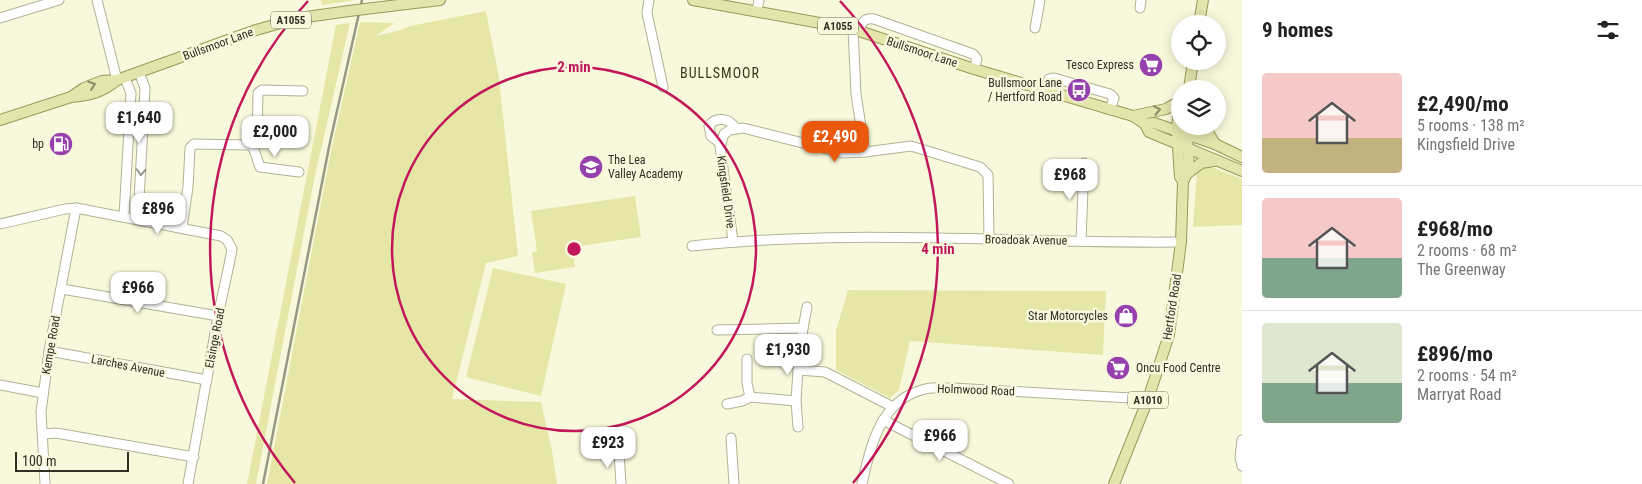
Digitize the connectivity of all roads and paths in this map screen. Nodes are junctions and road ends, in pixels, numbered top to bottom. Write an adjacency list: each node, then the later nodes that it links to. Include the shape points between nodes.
1 (59, 0): 10 (street)
2 (97, 0): 15 (street)
3 (440, 0): 14 (main road, Bullsmoor Lane / A1055, bridge, via 299,18)
4 (649, 0): 16 (street, via 647,13)
5 (693, 0): 8 (main road, Bullsmoor Lane / A1055)
6 (1040, 0): 11 (street)
7 (1203, 0): 9 (main road)
8 (758, 5): 12 (main road, Bullsmoor Lane / A1055)
9 (1200, 15)
10 (0, 18)
11 (1035, 28)
12 (856, 30): 13 (main road, Bullsmoor Lane / A1055); 13 (street, via 868,18 874,19 973,54 977,59); 33 (street, via 856,94)
13 (974, 69): 17 (main road, Bullsmoor Lane / A1055)
14 (139, 72): 15 (main road, Bullsmoor Lane / A1055); 42 (street, one-way to 42, via 146,88)
15 (121, 79): 22 (main road, Bullsmoor Lane / A1055, via 102,81 71,97); 41 (street, via 131,93)
16 (663, 87)
17 (1045, 90): 20 (main road, Bullsmoor Lane / A1055); 20 (street, via 1049,78 1054,78 1110,94 1114,98)
18 (303, 91): 30 (street, via 262,90 258,93 257,137)
19 (1171, 106): 21 (main road, one-way to 19)
20 (1110, 110): 21 (main road, Bullsmoor Lane / A1055)
21 (1133, 116): 23 (main road, Bullsmoor Lane / A1055)
22 (0, 120)
23 (1145, 124): 25 (main road, Bullsmoor Lane / A1055); 32 (main road, Bullsmoor Lane / A1055, via 1149,132)
24 (736, 128): 29 (street, Kingsfield Drive, via 724,134); 29 (street, Kingsfield Drive, via 728,120 711,122 711,136); 33 (street, Kingsfield Drive, via 843,153)
25 (1171, 128)
26 (1183, 135): 32 (main road, Hertford Road / A1010)
27 (1193, 135): 31 (main road, A1055)
28 (1210, 135): 31 (main road)
29 (720, 143): 46 (street, Kingsfield Drive)
30 (252, 144): 38 (street, via 260,168); 44 (street, via 194,144 190,148)
31 (1215, 144): 34 (main road, A1055)
32 (1182, 147): 35 (main road, A1055); 39 (main road, Hertford Road / A1010, via 1180,177)
33 (865, 152): 45 (street, Kingsfield Drive, via 911,146 980,167 988,175)
34 (1242, 157)
35 (1214, 161): 37 (main road, A1055); 39 (main road, via 1201,163)
36 (1084, 163): 47 (street)
37 (1242, 171)
38 (299, 172)
39 (1185, 177): 48 (main road, Hertford Road / A1010)
40 (76, 208): 41 (street); 43 (street); 50 (street, Kempe Road)
41 (124, 216): 42 (street)
42 (138, 219): 44 (street)
43 (0, 224)
44 (182, 228): 52 (street, Elsinge Road, via 221,236 228,240 232,249)
45 (988, 239): 46 (street, Broadoak Avenue, via 858,236); 47 (street, Broadoak Avenue)
46 (733, 241): 49 (street, Broadoak Avenue)
47 (1081, 241): 48 (street, Broadoak Avenue)
48 (1181, 242): 62 (main road, Hertford Road / A1010, via 1169,335)
49 (692, 246)
50 (62, 288): 52 (street); 55 (street, Kempe Road)
51 (807, 307): 53 (street)
52 (218, 316): 58 (street, Elsinge Road)
53 (803, 328): 54 (street); 57 (street)
54 (717, 330)
55 (49, 351): 58 (street, Larches Avenue); 60 (street, Kempe Road)
56 (747, 359): 61 (street)
57 (798, 370): 63 (street); 65 (street, via 825,372)
58 (207, 380): 72 (street, Elsinge Road)
59 (0, 385): 60 (street)
60 (43, 393): 68 (street, Kempe Road)
61 (750, 397): 63 (street); 64 (street)
62 (1148, 399): 65 (street, Holmwood Road, via 953,388 926,389); 80 (main road, Hertford Road / A1010)
63 (796, 401): 67 (street)
64 (727, 404)
65 (893, 407): 66 (street, Holmwood Road)
66 (883, 420): 78 (street, Holmwood Road, via 875,436); 79 (street)
67 (798, 427)
68 (43, 434): 72 (street, via 56,433); 74 (street, Kempe Road)
69 (731, 438): 77 (street)
70 (1242, 440): 73 (street)
71 (619, 453): 76 (street)
72 (194, 457): 75 (street, Elsinge Road)
73 (1242, 466)
74 (45, 484)
75 (188, 484)
76 (620, 484)
77 (734, 484)
78 (862, 484)
79 (1009, 484)
80 (1114, 484)

